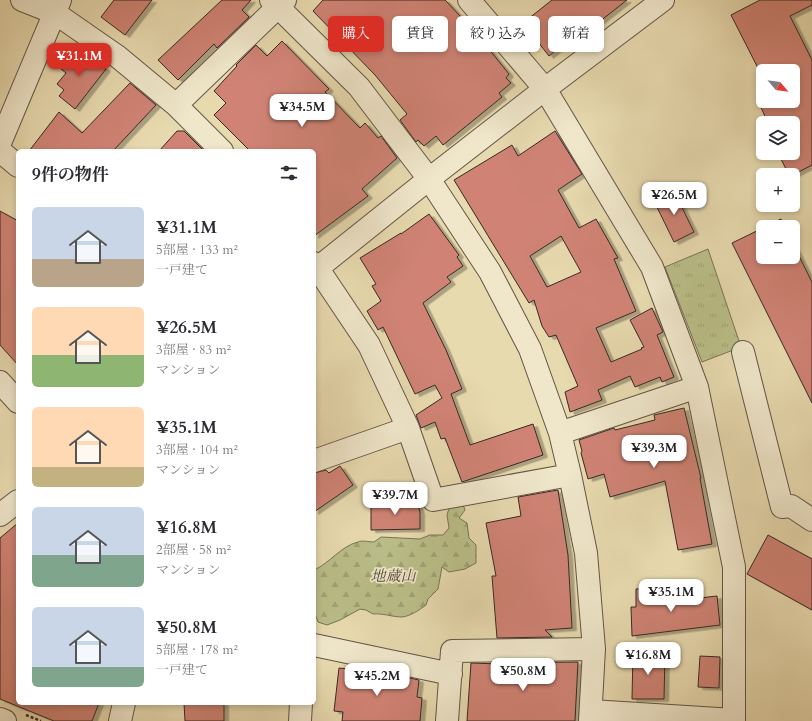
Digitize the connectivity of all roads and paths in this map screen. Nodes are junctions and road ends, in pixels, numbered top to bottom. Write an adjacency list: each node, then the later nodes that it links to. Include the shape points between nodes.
1 (22, 0): 5 (street)
2 (469, 0): 6 (street)
3 (663, 0): 6 (street)
4 (278, 2): 7 (street); 12 (street, via 359,87)
5 (58, 6): 7 (street); 8 (street)
6 (545, 89): 12 (street); 17 (street, via 652,267)
7 (176, 105): 9 (street)
8 (0, 143)
9 (220, 149)
10 (0, 151): 11 (street)
11 (16, 164)
12 (429, 179): 13 (street); 20 (street, via 490,272 530,349)
13 (316, 266)
14 (316, 268): 19 (street, via 368,345)
15 (743, 352): 25 (street, via 782,507 791,506)
16 (0, 382): 18 (street)
17 (697, 387): 20 (street); 37 (street, via 734,567)
18 (16, 400)
19 (408, 428): 21 (street); 22 (street, via 433,500)
20 (560, 433): 22 (street)
21 (316, 459)
22 (570, 475): 27 (street, via 586,553)
23 (16, 503): 24 (street)
24 (0, 515)
25 (812, 520)
26 (316, 645): 28 (street)
27 (594, 649): 28 (street, via 452,651); 31 (street)
28 (451, 674): 36 (street)
29 (124, 705): 34 (street)
30 (301, 705): 35 (street)
31 (590, 716): 37 (street)
32 (0, 719): 33 (street)
33 (5, 721)
34 (120, 721)
35 (300, 721)
36 (447, 721)
37 (734, 721)

